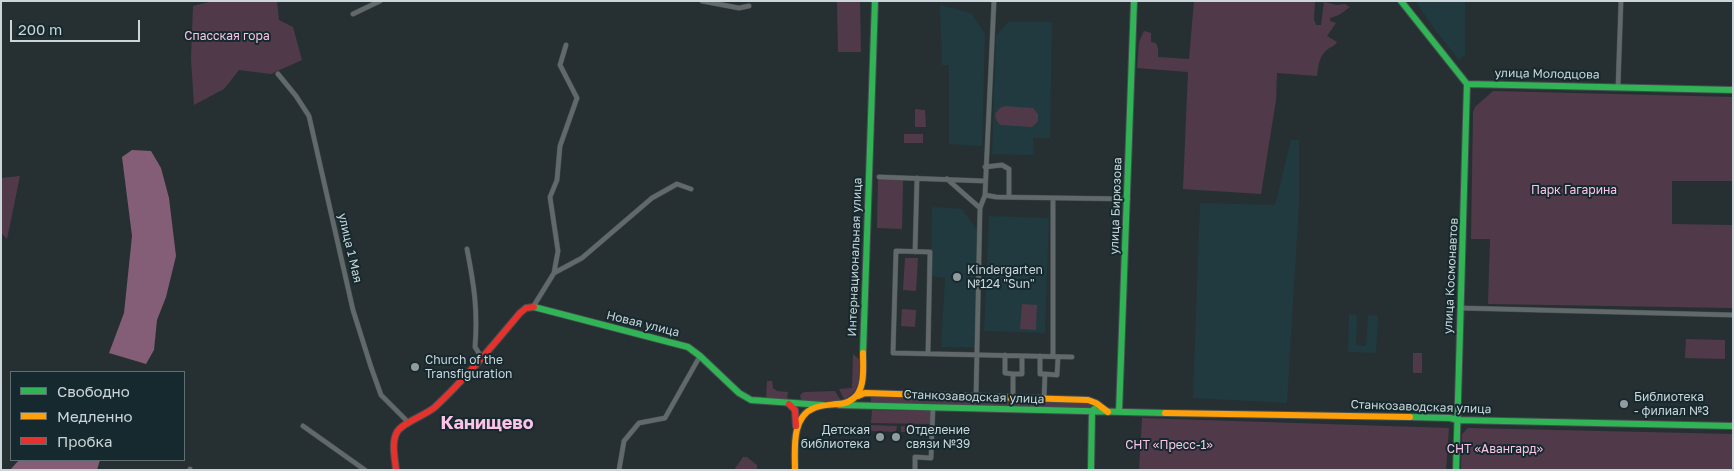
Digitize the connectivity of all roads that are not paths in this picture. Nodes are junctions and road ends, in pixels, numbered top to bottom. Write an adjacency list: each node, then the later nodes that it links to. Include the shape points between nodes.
1 (380, 1): 9 (street)
2 (702, 1): 8 (street, via 739,8)
3 (875, 1): 43 (street, Интернациональная улица)
4 (994, 1): 15 (street)
5 (1134, 1): 24 (street, улица Бирюзова)
6 (1401, 1): 12 (street)
7 (1620, 1): 13 (street)
8 (749, 6)
9 (353, 14)
10 (566, 45): 28 (street, via 560,65 577,98 560,146 557,180 550,197 558,251)
11 (278, 74): 59 (street, улица 1 Мая, via 309,116 353,310 381,395)
12 (1467, 84): 13 (street, улица Молодцова); 30 (street, улица Космонавтов)
13 (1618, 87): 14 (street, улица Молодцова)
14 (1733, 90)
15 (985, 167): 19 (street); 22 (street, via 1002,165 1009,169)
16 (879, 177): 17 (street)
17 (917, 178): 18 (street); 27 (street)
18 (947, 179): 19 (street); 25 (street)
19 (986, 181): 21 (street)
20 (691, 189): 28 (street, via 678,184 652,198 582,258)
21 (984, 195): 22 (street); 25 (street)
22 (1009, 197): 23 (street)
23 (1053, 198): 24 (street); 38 (street)
24 (1128, 199): 57 (street, улица Бирюзова)
25 (980, 208): 33 (street)
26 (467, 249): 40 (street, via 476,296 475,347)
27 (915, 252): 32 (street, via 930,252); 32 (street, via 896,251 893,352)
28 (554, 274): 29 (street)
29 (533, 307): 35 (street, Новая улица, via 688,346); 40 (street, via 520,313)
30 (1460, 308): 31 (street); 58 (street, улица Космонавтов)
31 (1733, 315)
32 (928, 353): 33 (street)
33 (976, 354): 34 (street); 46 (street)
34 (1005, 355): 36 (street); 41 (street, via 1005,373)
35 (700, 356): 50 (street, Новая улица, via 747,399); 65 (street, via 665,418 639,423 624,441)
36 (1022, 356): 37 (street); 41 (street, via 1022,374)
37 (1040, 356): 38 (street); 42 (street, via 1040,374)
38 (1055, 357): 39 (street); 42 (street, via 1057,374)
39 (1072, 357)
40 (482, 358): 59 (street, via 428,413)
41 (1013, 374): 47 (street)
42 (1045, 374): 48 (street)
43 (862, 383): 44 (street); 45 (street, Интернациональная улица)
44 (871, 393): 45 (street, Станкозаводская улица); 46 (street, Станкозаводская улица)
45 (857, 396): 52 (street); 53 (street, via 857,402)
46 (976, 397): 47 (street, Станкозаводская улица)
47 (1013, 398): 48 (street, Станкозаводская улица)
48 (1044, 399): 49 (street, Станкозаводская улица)
49 (1094, 402): 55 (street); 56 (street)
50 (788, 403): 51 (street, Новая улица); 62 (street, via 796,413)
51 (823, 405): 52 (street); 62 (street, via 803,415)
52 (839, 405): 53 (street, Станкозаводская улица)
53 (863, 406): 54 (street, Станкозаводская улица)
54 (933, 407): 55 (street, Станкозаводская улица); 67 (street, via 931,458 915,457)
55 (1092, 411): 56 (street, Станкозаводская улица); 68 (street)
56 (1108, 412): 57 (street, Станкозаводская улица)
57 (1119, 412): 58 (street, Станкозаводская улица)
58 (1458, 420): 61 (street, Станкозаводская улица); 69 (street, улица Космонавтов)
59 (409, 423): 64 (street, via 401,427 394,438)
60 (303, 426): 63 (street)
61 (1733, 426)
62 (796, 437): 66 (street)
63 (361, 469)
64 (396, 470)
65 (619, 470)
66 (794, 470)
67 (915, 470)
68 (1091, 470)
69 (1456, 470)

